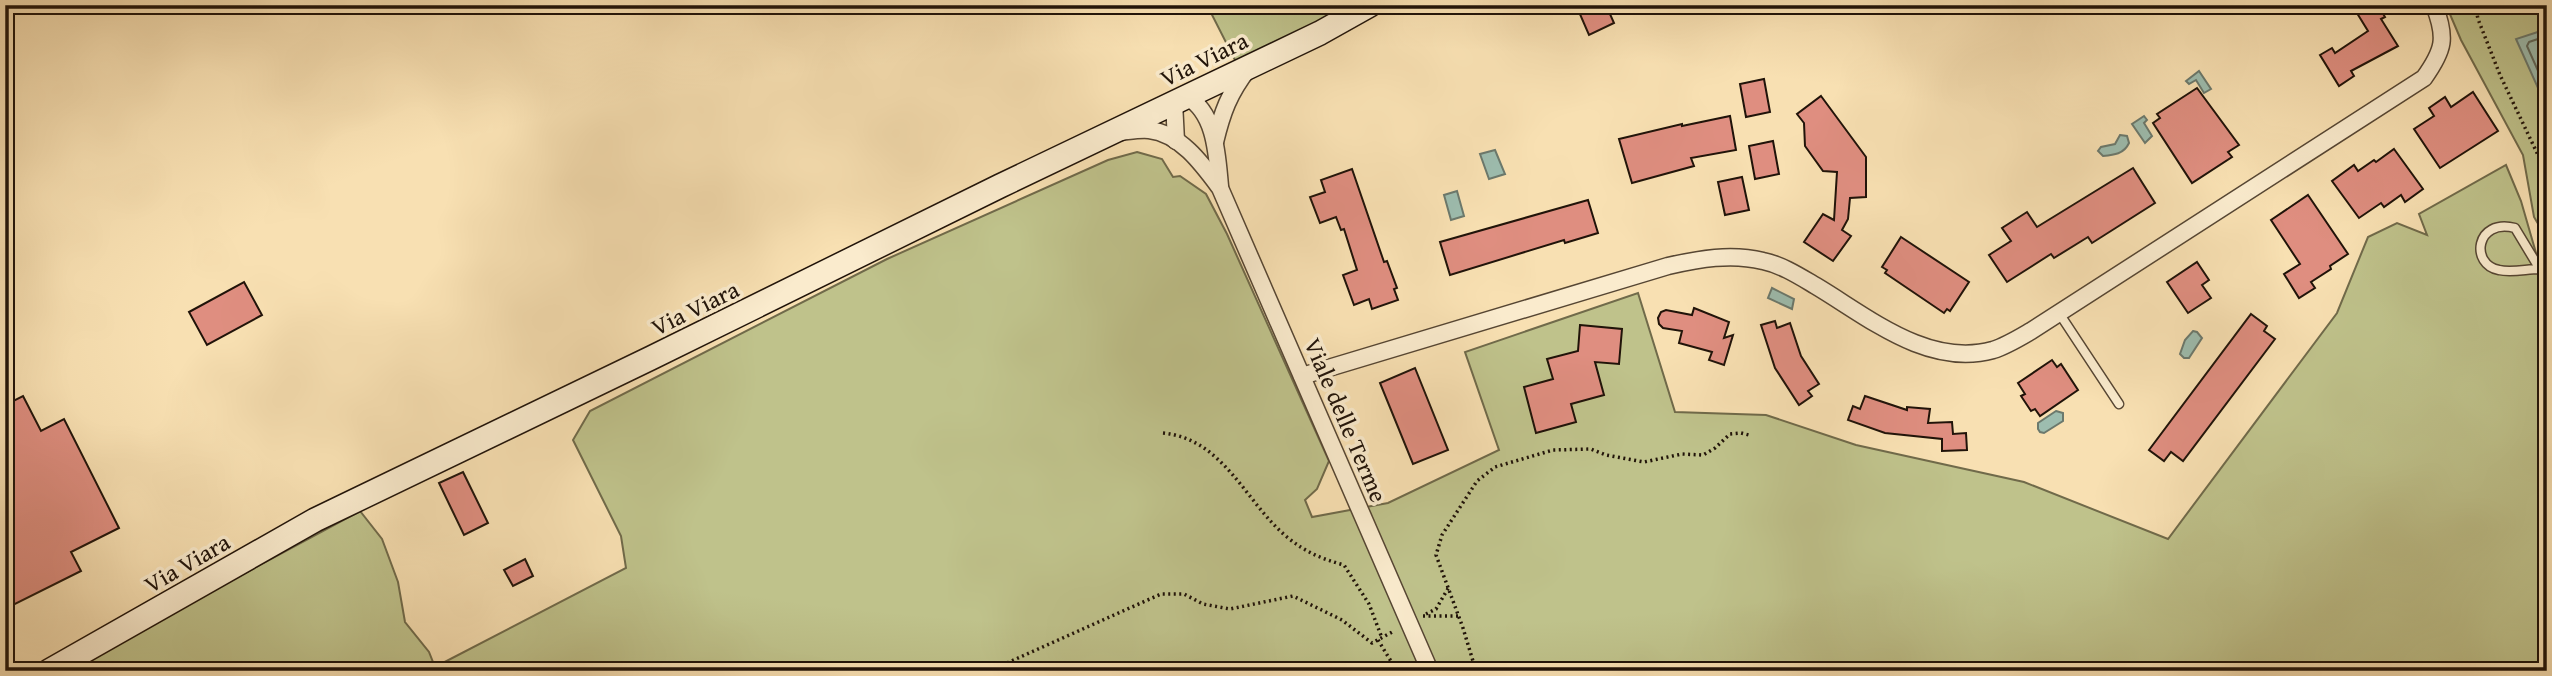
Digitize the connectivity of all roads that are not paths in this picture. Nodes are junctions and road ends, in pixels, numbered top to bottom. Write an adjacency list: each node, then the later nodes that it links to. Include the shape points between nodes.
1 (1370, 5): 3 (main road, Via Viara)
2 (2434, 5): 11 (street, via 2443,46 2424,78)
3 (1250, 66): 4 (main road, Via Viara); 7 (street, Viale delle Terme, via 1223,109)
4 (1180, 99): 5 (main road, Via Viara); 6 (street); 7 (street, Viale delle Terme, via 1196,102)
5 (1111, 133): 6 (street, Viale delle Terme, via 1150,130); 14 (main road, Via Viara, via 315,520)
6 (1176, 141): 8 (street, Viale delle Terme, via 1199,160)
7 (1215, 142): 8 (street, Viale delle Terme)
8 (1220, 188): 12 (street, Viale delle Terme)
9 (2539, 269): 9 (lane, via 2515,228 2502,225 2486,232 2480,244 2488,265 2499,271); 10 (lane)
10 (2547, 281)
11 (2059, 313): 12 (street, via 2000,347 1953,353 1900,337 1778,265 1743,257 1707,258); 13 (lane)
12 (1302, 376): 15 (street, Viale delle Terme)
13 (2119, 404)
14 (49, 671)
15 (1430, 671)

